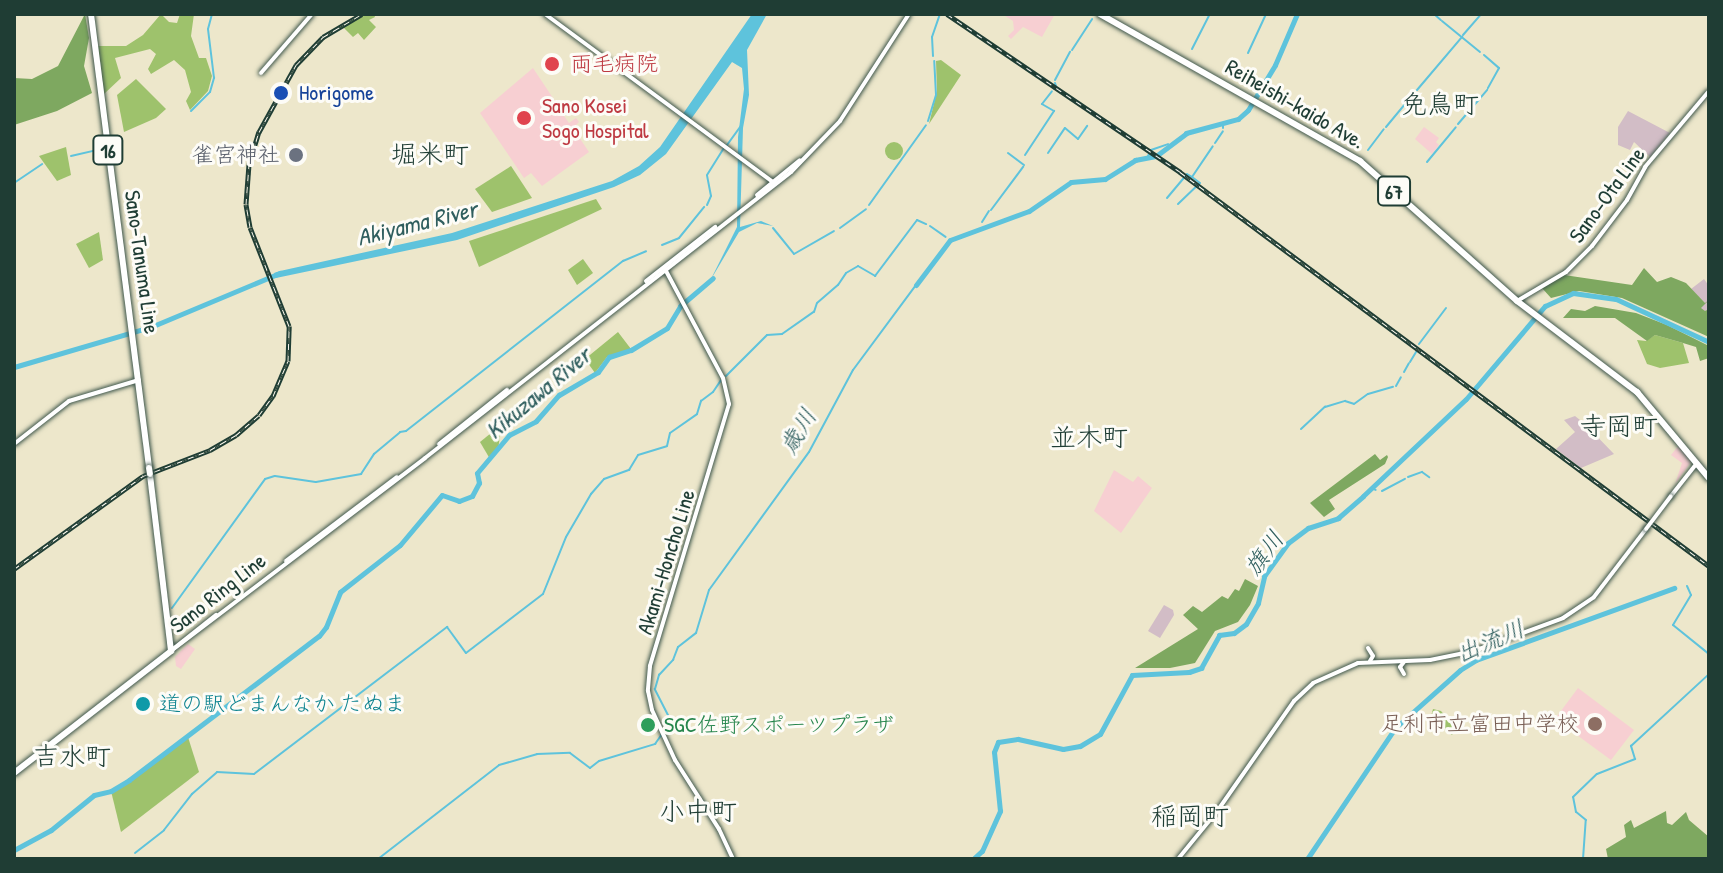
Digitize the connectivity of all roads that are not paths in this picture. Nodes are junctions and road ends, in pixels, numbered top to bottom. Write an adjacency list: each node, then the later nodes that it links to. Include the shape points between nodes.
1 (91, 14): 11 (main road, Sano-Tanuma Line / 16)
2 (312, 14): 6 (main road)
3 (545, 14): 8 (main road)
4 (907, 14): 8 (main road, via 838,119)
5 (1100, 14): 10 (main road, Reiheishi-kaido Ave. / 67, via 1360,161)
6 (261, 73)
7 (1709, 91): 10 (main road, Sano-Ota Line, via 1645,167 1585,254)
8 (774, 183): 9 (main road)
9 (665, 268): 16 (main road, Sano Ring Line); 21 (main road, Akami-Honcho Line, via 723,378 729,404 649,672 649,698 662,733)
10 (1518, 302): 13 (main road, Reiheishi-kaido Ave. / 67, via 1643,398)
11 (139, 380): 12 (main road, via 69,401); 16 (main road, Sano-Tanuma Line / 16)
12 (14, 444)
13 (1697, 463): 14 (main road, 67); 17 (main road, bridge, via 1602,588 1571,614 1474,651)
14 (1709, 478)
15 (1368, 648): 18 (main road, via 1373,656)
16 (171, 651): 20 (main road)
17 (1406, 661): 18 (main road); 19 (main road, via 1400,667)
18 (1368, 662): 22 (main road, via 1330,673 1298,696)
19 (1404, 674)
20 (14, 773)
21 (733, 859)
22 (1178, 859)

